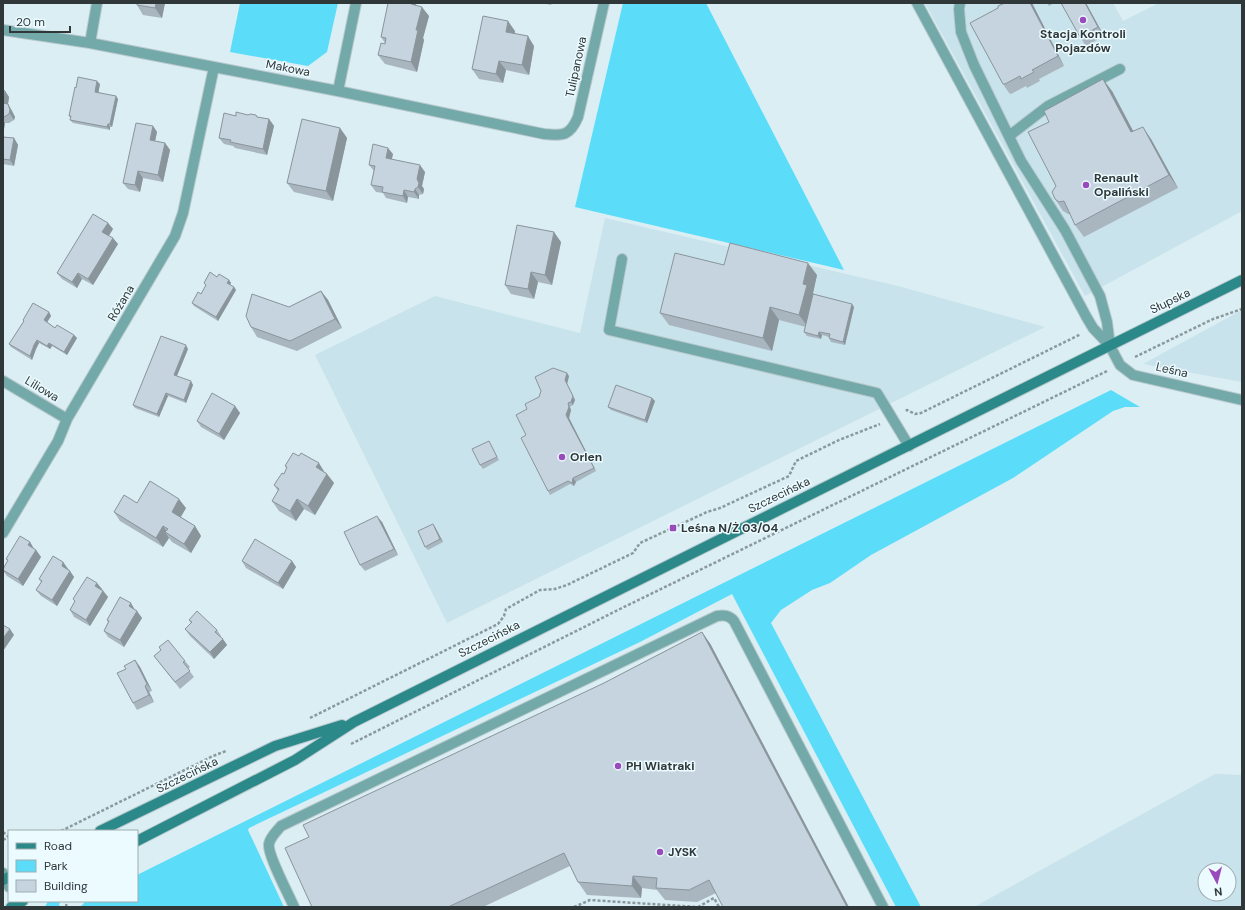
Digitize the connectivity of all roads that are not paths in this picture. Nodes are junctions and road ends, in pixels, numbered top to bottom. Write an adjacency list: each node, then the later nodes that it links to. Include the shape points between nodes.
1 (97, 3): 7 (street)
2 (356, 3): 10 (street)
3 (604, 3): 11 (street, Tulipanowa, via 578,118 574,127)
4 (917, 3): 15 (street, via 1056,263 1093,328)
5 (960, 3): 12 (street, via 961,32 974,65)
6 (3, 30): 7 (street, Makowa)
7 (90, 43): 8 (street, Makowa)
8 (214, 67): 10 (street, Makowa); 18 (street, Różana, via 183,213 175,236)
9 (1120, 69): 12 (street, via 1048,106)
10 (338, 91): 11 (street, Makowa, via 544,134 557,136)
11 (567, 133)
12 (1009, 136): 15 (street, via 1021,161 1065,230 1100,296)
13 (622, 259): 19 (street, via 609,330 877,393)
14 (1242, 280): 15 (main road, Słupska)
15 (1110, 346): 17 (street, Leśna, via 1120,365 1133,375); 19 (main road, Szczecińska)
16 (3, 381): 18 (street, Liliowa)
17 (1242, 400)
18 (67, 419): 20 (street, Różana, via 58,441)
19 (909, 446): 21 (main road, Szczecińska)
20 (3, 532)
21 (354, 722): 22 (main road, Szczecińska, via 275,746); 23 (main road, Szczecińska, via 295,760)
22 (102, 830)
23 (138, 840)
24 (294, 907): 25 (street, via 270,853 269,843 281,826 723,615 730,616 734,621)
25 (883, 907)

